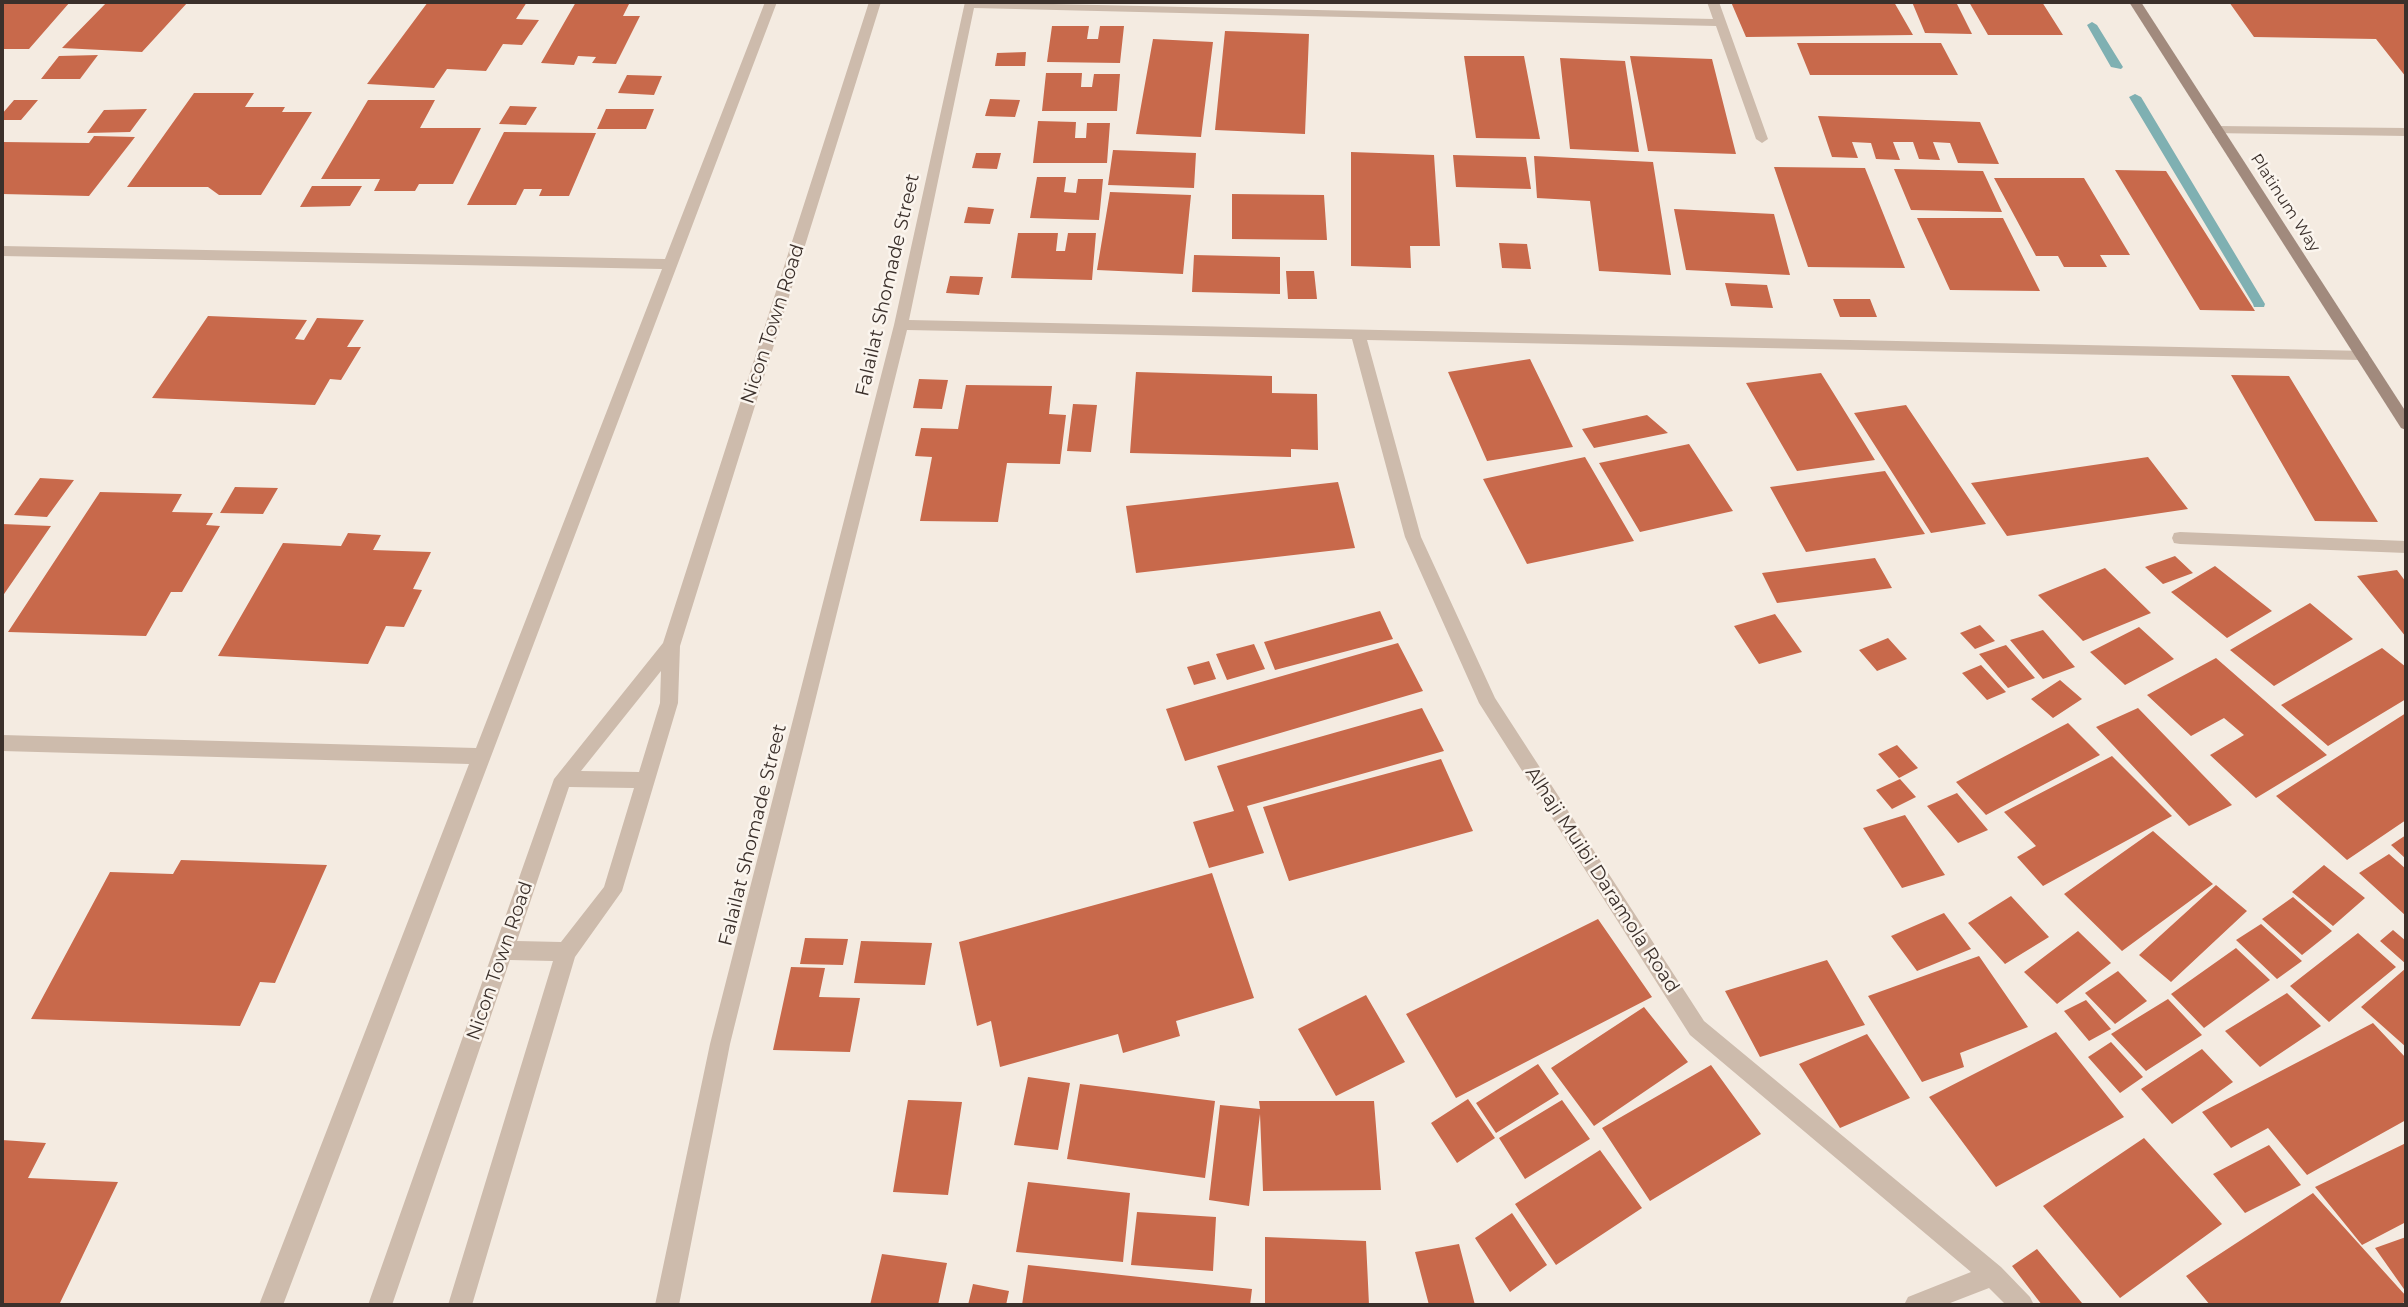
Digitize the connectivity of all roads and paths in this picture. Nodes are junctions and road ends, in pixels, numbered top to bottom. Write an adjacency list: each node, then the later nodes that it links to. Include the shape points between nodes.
1 (771, 2): 11 (street)
2 (875, 2): 18 (street, Nicon Town Road)
3 (1713, 2): 6 (street)
4 (2135, 2): 7 (street, Platinum Way)
5 (969, 3): 6 (street, Falailat Shomade Street); 12 (street, Falailat Shomade Street)
6 (1720, 23): 9 (street)
7 (2217, 130): 8 (street); 14 (street, Platinum Way)
8 (2406, 132)
9 (1762, 139)
10 (2, 251): 11 (street)
11 (670, 264): 20 (street)
12 (901, 325): 13 (street); 29 (street, Falailat Shomade Street, via 720,1044)
13 (1357, 333): 14 (street); 25 (street, Alhaji Muibi Daramola Road, via 1413,537 1488,702 1697,1028)
14 (2362, 355): 15 (street, Platinum Way)
15 (2406, 424)
16 (2180, 538): 17 (street)
17 (2406, 547)
18 (671, 646): 21 (street, Nicon Town Road); 22 (street, Nicon Town Road, via 669,703)
19 (2, 743): 20 (street)
20 (482, 755): 26 (street)
21 (564, 779): 22 (street); 23 (street, Nicon Town Road)
22 (646, 780): 24 (street, Nicon Town Road, via 612,891)
23 (504, 950): 24 (street); 27 (street, Nicon Town Road)
24 (566, 952): 28 (street, Nicon Town Road)
25 (1993, 1275): 30 (street); 31 (street, Alhaji Muibi Daramola Road)
26 (271, 1305)
27 (380, 1305)
28 (460, 1305)
29 (667, 1305)
30 (1916, 1305)
31 (2022, 1305)

